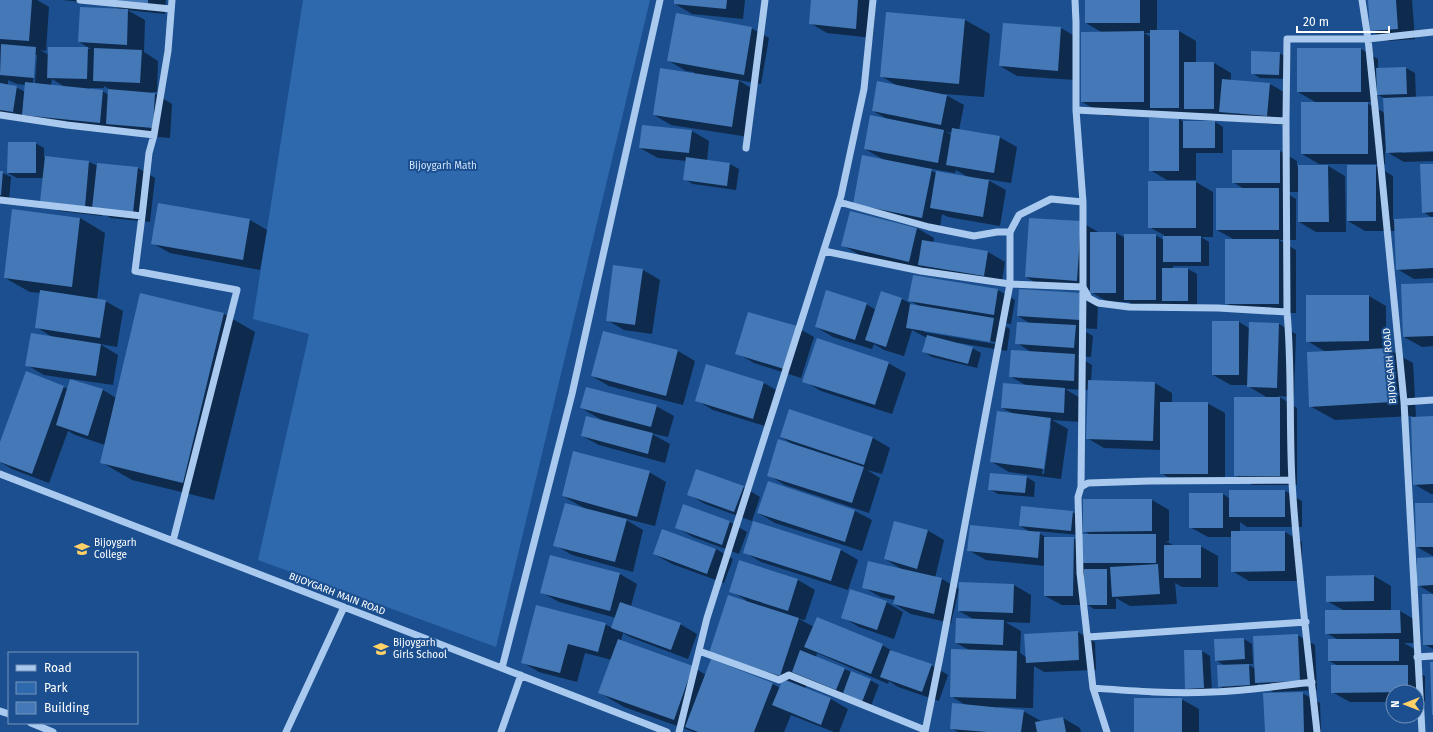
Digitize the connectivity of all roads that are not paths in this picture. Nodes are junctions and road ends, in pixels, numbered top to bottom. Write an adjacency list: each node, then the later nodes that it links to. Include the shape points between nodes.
1 (80, 0): 8 (street)
2 (172, 0): 8 (street)
3 (660, 0): 37 (street, via 572,394)
4 (766, 0): 15 (street)
5 (873, 0): 17 (street, via 864,89)
6 (1075, 0): 11 (street)
7 (1362, 0): 10 (street, BIJOYGARH ROAD)
8 (171, 9): 14 (street, via 168,51)
9 (1433, 32): 10 (street)
10 (1368, 39): 13 (street, via 1287,39); 26 (street, BIJOYGARH ROAD)
11 (1076, 110): 13 (street); 18 (street)
12 (0, 115): 14 (street)
13 (1286, 121): 24 (street)
14 (154, 135): 19 (street, via 149,153)
15 (746, 148)
16 (0, 200): 19 (street)
17 (839, 202): 20 (street, via 929,227 974,236); 21 (street)
18 (1084, 202): 20 (street, via 1051,200 1019,215); 23 (street)
19 (142, 216): 30 (street, via 135,271 237,290)
20 (1010, 232): 22 (street)
21 (824, 251): 22 (street, via 921,271); 34 (street, via 707,618)
22 (1010, 284): 23 (street); 42 (street)
23 (1084, 287): 24 (street, via 1089,298 1098,303 1121,306); 29 (street)
24 (1287, 312): 28 (street)
25 (1433, 400): 26 (street)
26 (1404, 402): 36 (street, BIJOYGARH ROAD)
27 (0, 474): 30 (street, BIJOYGARH MAIN ROAD)
28 (1292, 480): 29 (street, via 1095,482); 32 (street)
29 (1081, 487): 33 (street, via 1078,497 1080,573)
30 (173, 541): 31 (street, BIJOYGARH MAIN ROAD)
31 (344, 607): 37 (street, BIJOYGARH MAIN ROAD); 44 (street)
32 (1306, 622): 33 (street); 39 (street)
33 (1088, 637): 40 (street)
34 (699, 651): 42 (street, via 779,680 789,675); 47 (street)
35 (1433, 656): 36 (street)
36 (1417, 657): 50 (street, BIJOYGARH ROAD)
37 (502, 668): 38 (street, BIJOYGARH MAIN ROAD)
38 (521, 675): 45 (street); 46 (street, BIJOYGARH MAIN ROAD)
39 (1312, 682): 40 (street, via 1212,692); 49 (street)
40 (1093, 688): 48 (street)
41 (33, 724): 43 (street)
42 (925, 731)
43 (53, 732)
44 (286, 732)
45 (502, 732)
46 (667, 732)
47 (679, 732)
48 (1107, 732)
49 (1317, 732)
50 (1422, 732)

